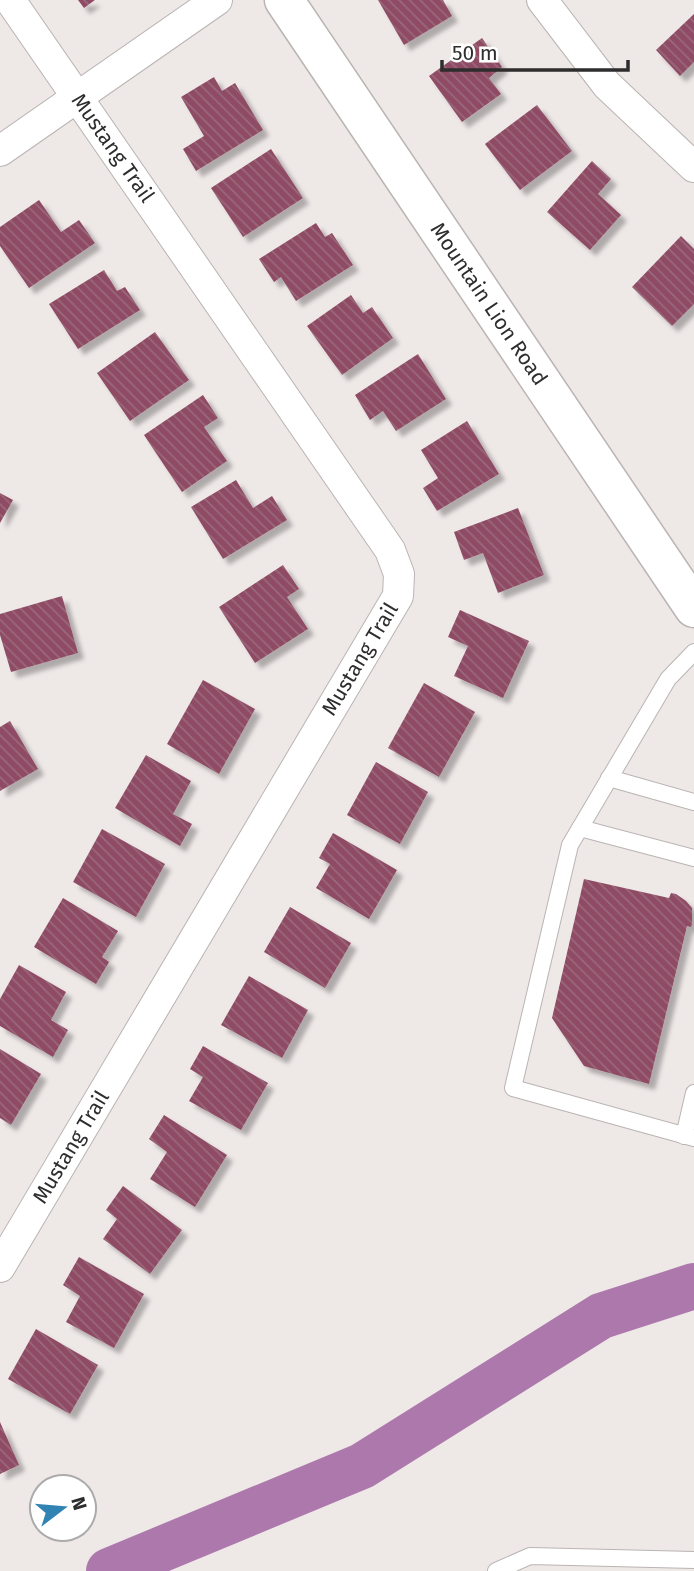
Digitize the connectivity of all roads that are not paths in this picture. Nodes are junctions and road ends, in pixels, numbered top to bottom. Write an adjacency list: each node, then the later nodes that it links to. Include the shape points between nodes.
1 (10, 0): 5 (street, Mustang Trail)
2 (217, 0): 5 (street)
3 (284, 0): 8 (street, Mountain Lion Road)
4 (542, 0): 7 (street, via 607,85)
5 (77, 96): 6 (street); 16 (street, Mustang Trail, via 390,550 399,574 398,596)
6 (0, 151)
7 (694, 167)
8 (690, 593)
9 (694, 652): 10 (lane, via 668,679)
10 (610, 778): 11 (lane); 12 (lane)
11 (694, 802)
12 (580, 828): 13 (lane); 15 (lane, via 570,845 513,1088)
13 (694, 858)
14 (694, 1093): 15 (lane)
15 (689, 1137)
16 (0, 1266)
17 (694, 1560): 18 (lane)
18 (619, 1565): 19 (lane, via 530,1556)
19 (496, 1571)

